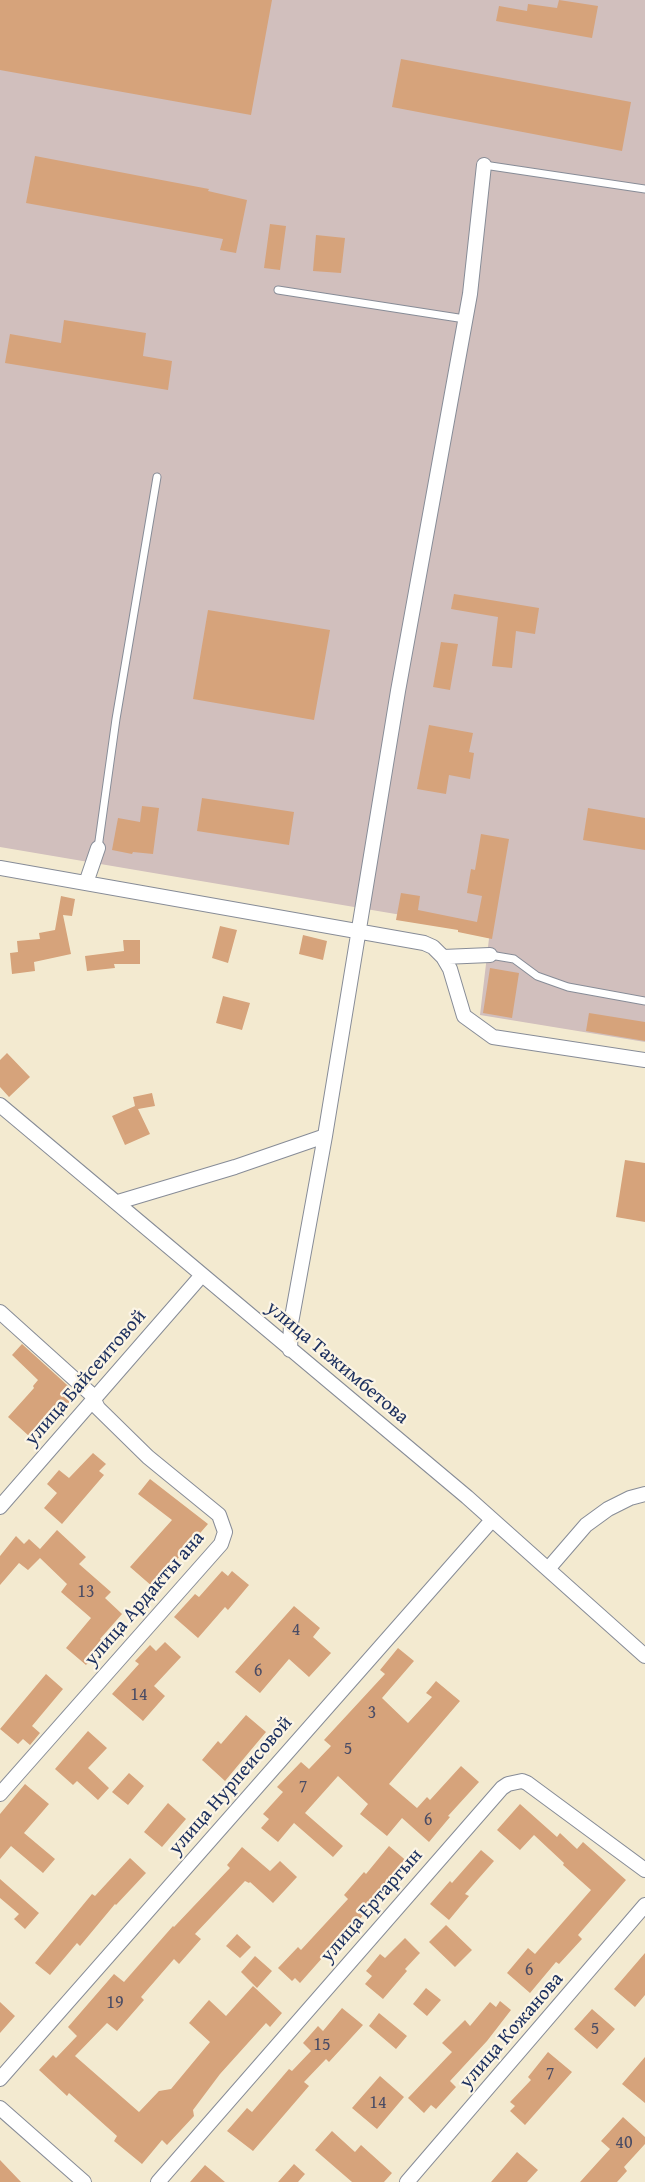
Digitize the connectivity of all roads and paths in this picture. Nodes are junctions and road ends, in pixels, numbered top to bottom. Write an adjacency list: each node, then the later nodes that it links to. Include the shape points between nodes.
1 (484, 166): 2 (lane); 4 (street)
2 (645, 189)
3 (278, 290): 4 (lane)
4 (465, 319): 9 (street, via 398,692)
5 (157, 477): 6 (lane)
6 (98, 848): 8 (street)
7 (0, 868): 8 (street)
8 (86, 884): 9 (street)
9 (360, 932): 11 (street, via 424,943); 15 (street)
10 (490, 955): 11 (street); 12 (lane, via 514,959 537,976 568,987)
11 (443, 957): 13 (street, via 456,985 464,1016 493,1037)
12 (645, 1002)
13 (645, 1060)
14 (0, 1105): 16 (street, улица Тажимбетова)
15 (325, 1136): 16 (street); 19 (street, via 291,1323)
16 (118, 1202): 17 (street, улица Тажимбетова)
17 (202, 1275): 19 (street, улица Тажимбетова); 20 (street, улица Байсеитовой)
18 (0, 1312): 20 (street, улица Ардакты ана)
19 (290, 1350): 23 (street, улица Тажимбетова)
20 (95, 1400): 22 (street, улица Байсеитовой); 26 (street, улица Ардакты ана, via 98,1408 148,1457 219,1515 224,1537 183,1588)
21 (645, 1494): 24 (street, via 608,1509 586,1525)
22 (0, 1507)
23 (492, 1520): 24 (street, улица Тажимбетова); 29 (street, улица Нурпеисовой)
24 (548, 1569): 25 (street, улица Тажимбетова)
25 (645, 1656)
26 (0, 1794)
27 (645, 1870): 32 (street, улица Ертаргын, via 527,1783 508,1784)
28 (645, 1905): 33 (street, улица Кожанова)
29 (0, 2078)
30 (0, 2108): 31 (street)
31 (84, 2182)
32 (158, 2182)
33 (407, 2182)

